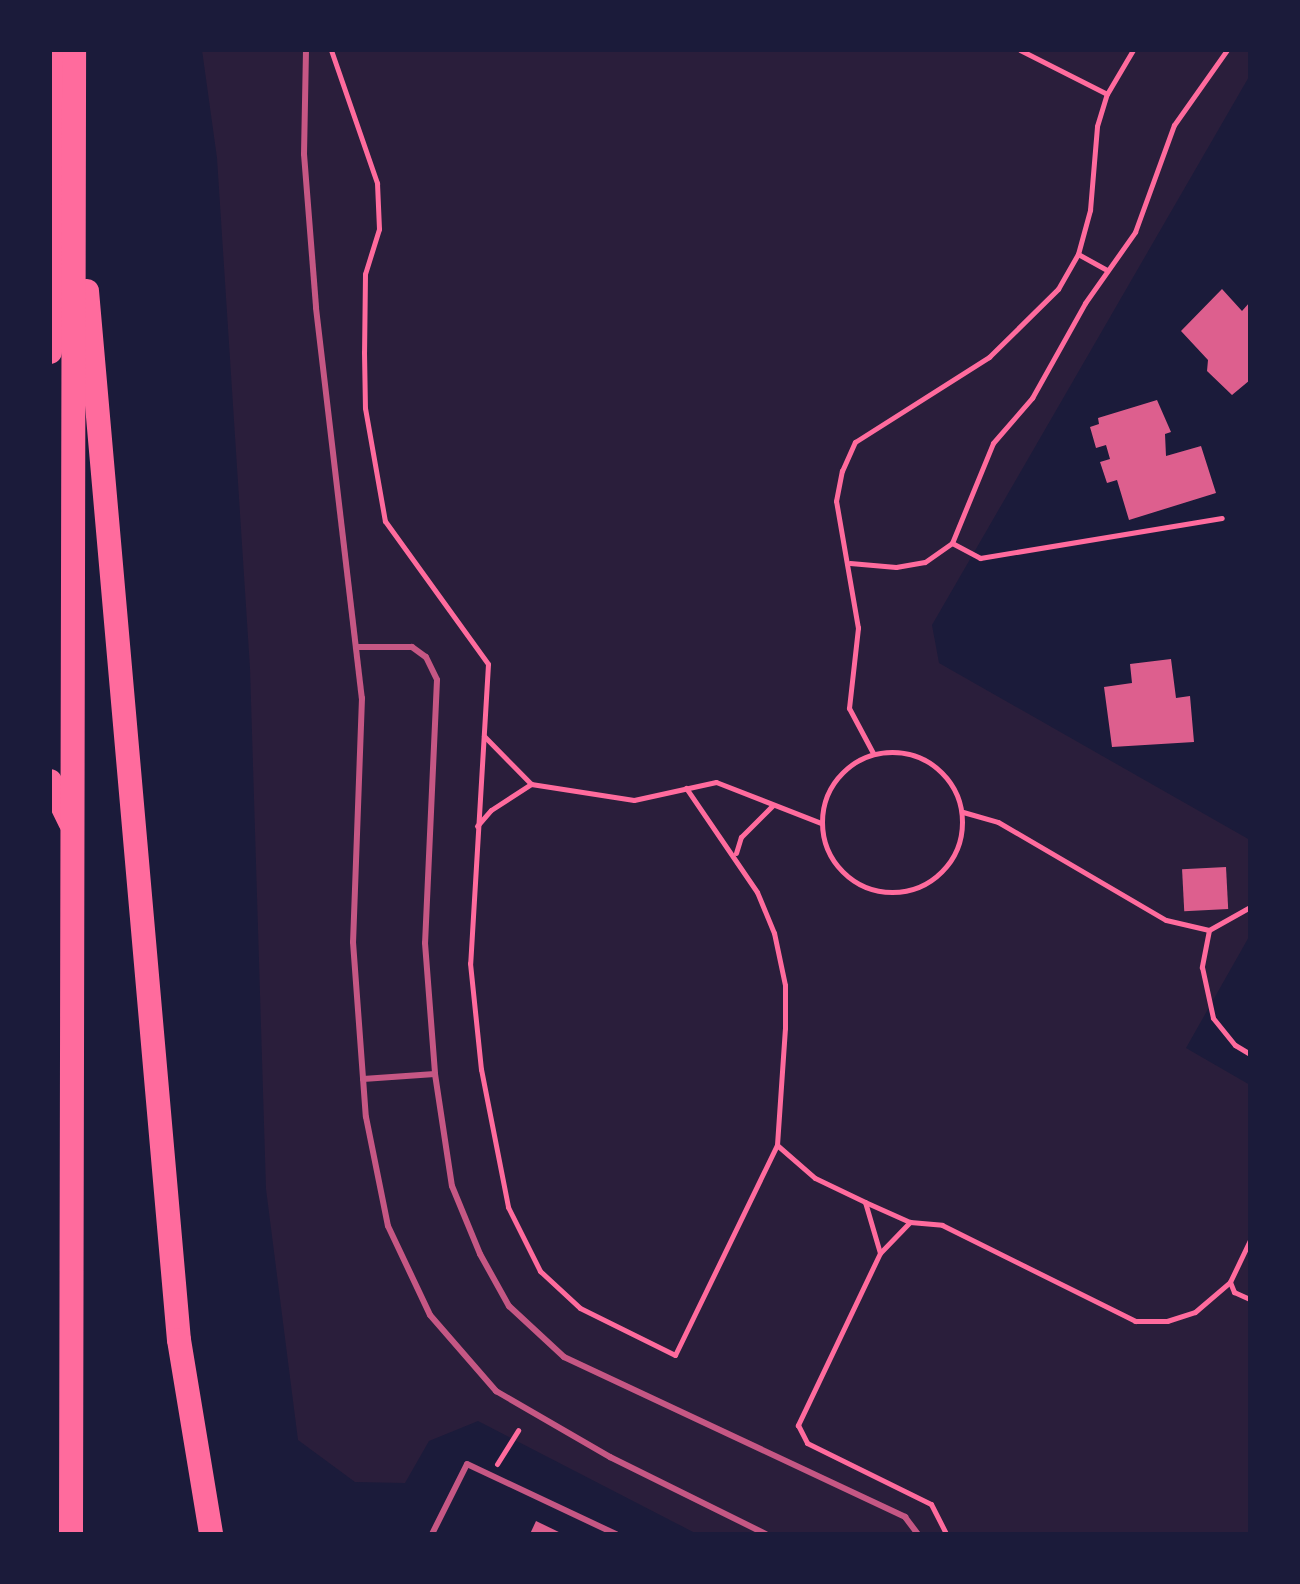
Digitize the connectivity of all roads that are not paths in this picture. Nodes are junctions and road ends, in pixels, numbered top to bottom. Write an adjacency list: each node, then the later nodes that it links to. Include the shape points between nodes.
1 (51, 50): 5 (highway)
2 (74, 50): 4 (highway)
3 (306, 50): 6 (lane, via 304,154 316,308)
4 (73, 132): 8 (highway); 12 (highway, via 179,1340)
5 (50, 352)
6 (357, 647): 9 (lane, via 412,647 426,657 437,680 425,943); 10 (lane, via 361,816 353,942)
7 (50, 781): 8 (highway)
8 (73, 828): 11 (highway)
9 (435, 1074): 10 (lane); 16 (lane, via 452,1186 509,1306 564,1357 905,1517)
10 (363, 1079): 15 (lane, via 388,1226 430,1315 496,1391 610,1457)
11 (71, 1534)
12 (211, 1534)
13 (432, 1534): 14 (lane, via 467,1464)
14 (616, 1534)
15 (766, 1534)
16 (918, 1534)

